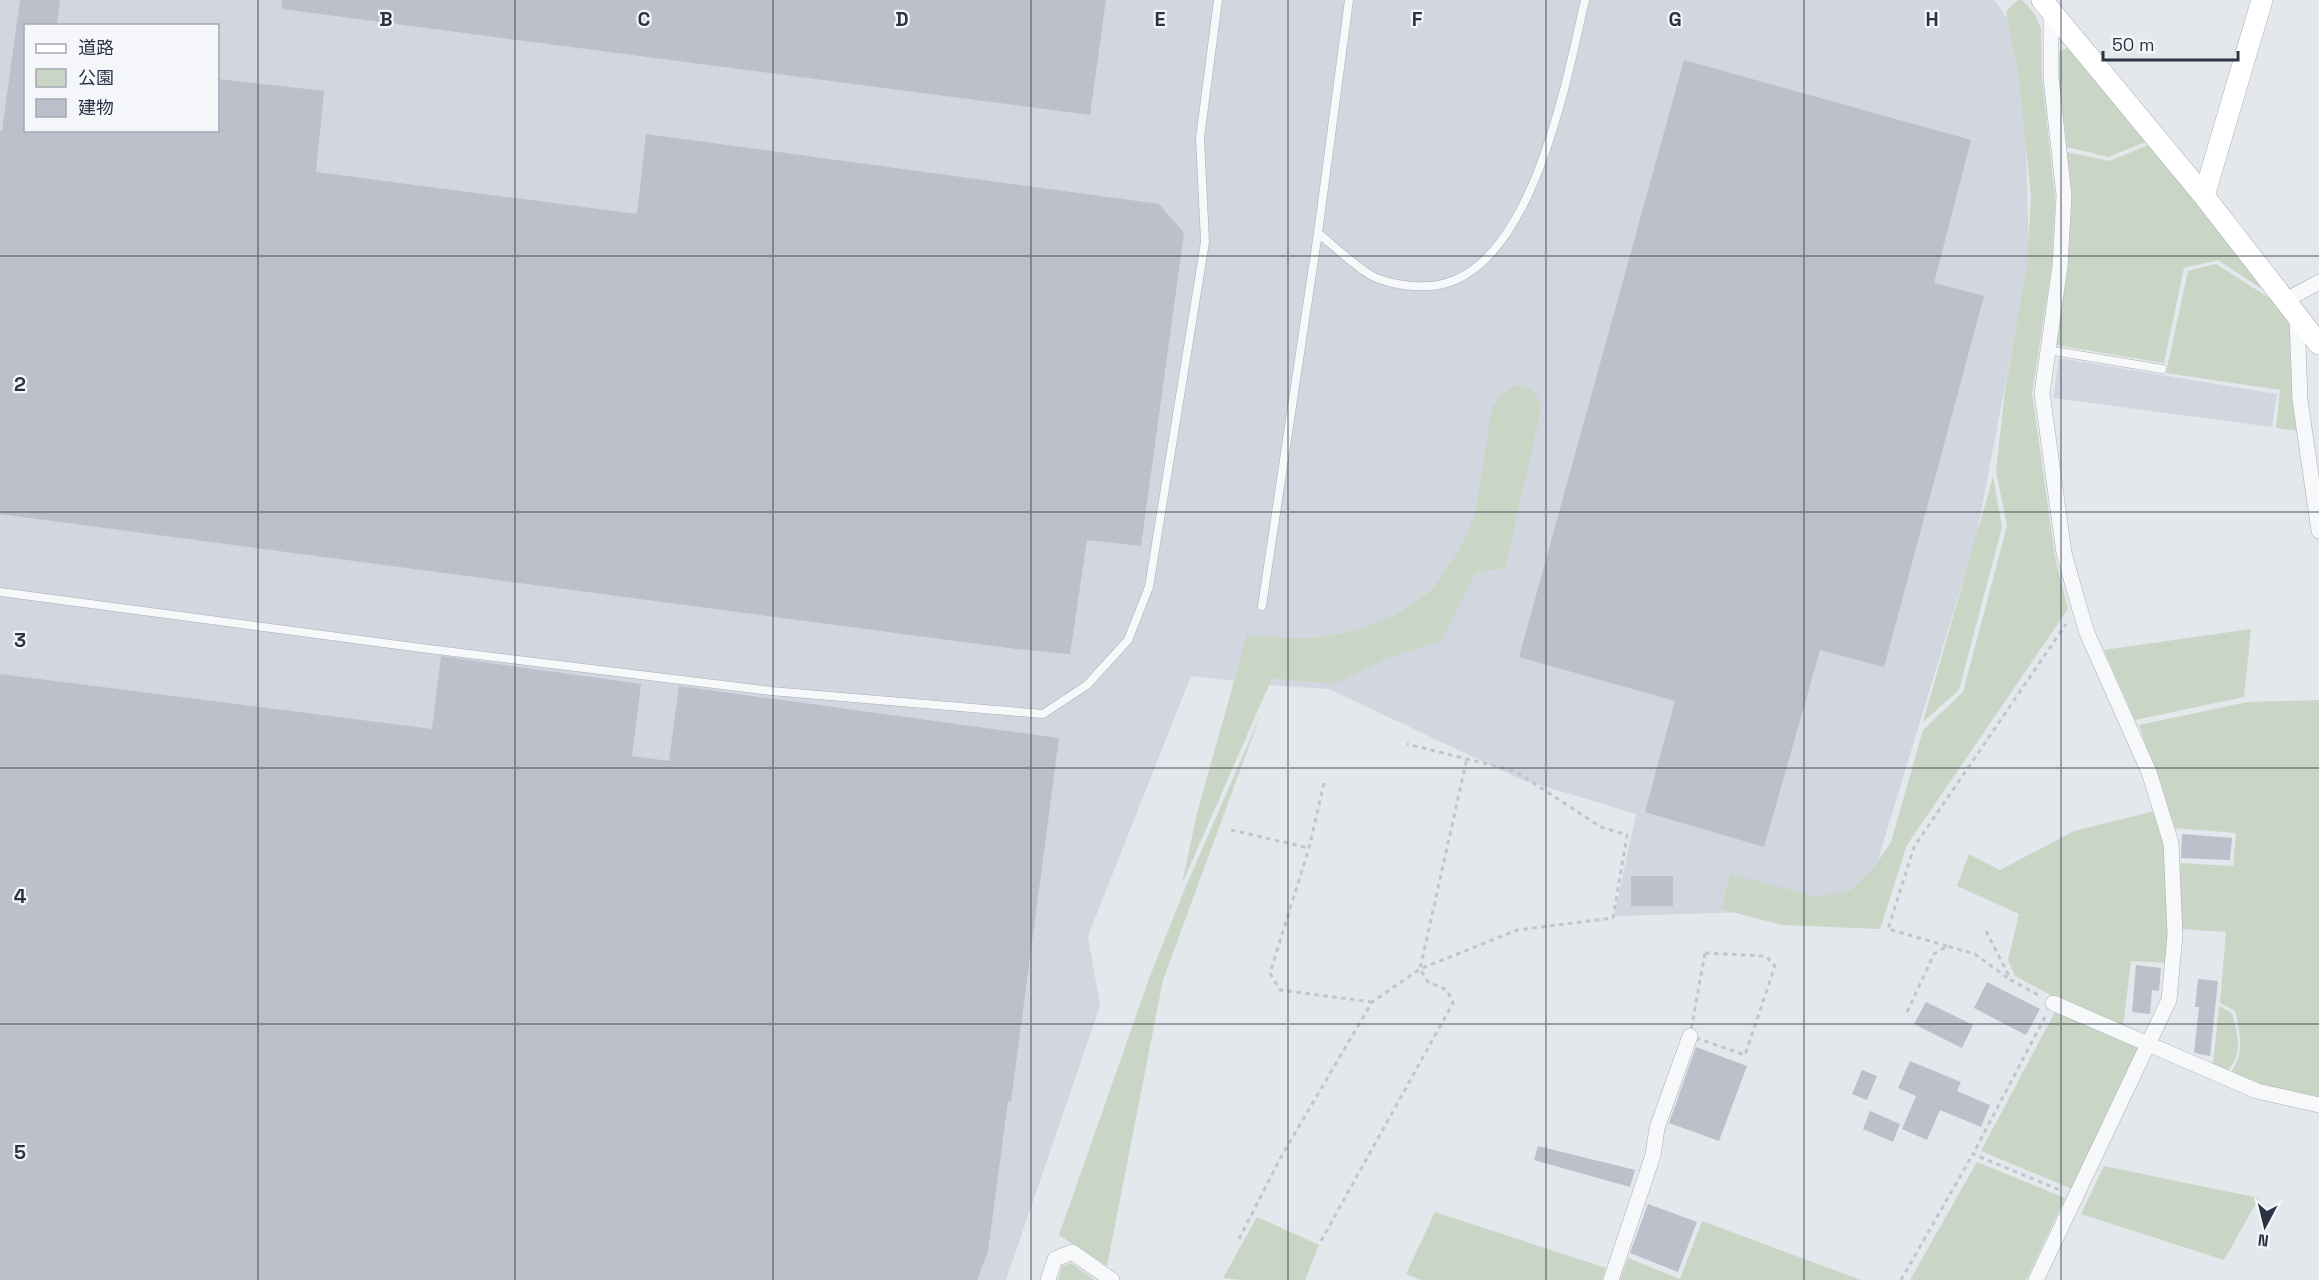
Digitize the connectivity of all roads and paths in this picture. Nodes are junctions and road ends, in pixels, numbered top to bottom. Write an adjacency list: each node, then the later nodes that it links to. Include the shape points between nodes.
1 (1218, 0): 15 (lane, via 1200,138 1205,242 1149,587 1128,640 1087,685 1043,714 760,690)
2 (1348, 0): 7 (lane)
3 (1585, 0): 7 (lane, via 1556,120 1532,185 1503,239 1482,262 1456,280 1439,286 1408,285 1377,279)
4 (2262, 0): 6 (street)
5 (2046, 5): 6 (street); 12 (street, via 2064,196 2060,266)
6 (2204, 196): 9 (street)
7 (1318, 233): 16 (lane)
8 (2319, 282): 9 (street)
9 (2284, 301): 10 (street)
10 (2297, 318): 11 (street); 14 (street, via 2300,400)
11 (2319, 344)
12 (2048, 350): 13 (lane); 17 (street, via 2042,393 2064,554)
13 (2162, 369)
14 (2319, 531)
15 (0, 592)
16 (1262, 606)
17 (2079, 606): 24 (path, via 1914,847 1888,929); 31 (street, via 2087,633 2149,772 2171,843 2175,935 2169,1000)
18 (1407, 744): 19 (path)
19 (1467, 758): 25 (path); 25 (path, via 1515,771 1601,827 1627,835 1613,918 1517,930)
20 (1324, 783): 22 (path)
21 (1231, 830): 22 (path)
22 (1310, 848): 27 (path, via 1270,973 1280,990)
23 (1986, 931): 26 (path)
24 (1947, 946): 26 (path, via 1975,954); 29 (path, via 1934,954)
25 (1420, 969): 27 (path); 36 (path, via 1428,982 1447,990 1454,1003)
26 (2011, 980): 28 (path)
27 (1372, 1002): 35 (path, via 1281,1157)
28 (2052, 1003): 31 (street); 33 (path)
29 (1907, 1012)
30 (1690, 1036): 30 (path, via 1745,1055 1775,966 1766,956 1705,953); 39 (street, via 1657,1128 1653,1155)
31 (2149, 1044): 32 (street, via 2256,1090); 34 (street)
32 (2319, 1105)
33 (1973, 1154): 34 (path); 40 (path)
34 (2075, 1197): 41 (street)
35 (1239, 1239)
36 (1321, 1241)
37 (1048, 1280): 38 (street, via 1055,1259 1072,1252)
38 (1112, 1280)
39 (1611, 1280)
40 (1901, 1280)
41 (2036, 1280)

